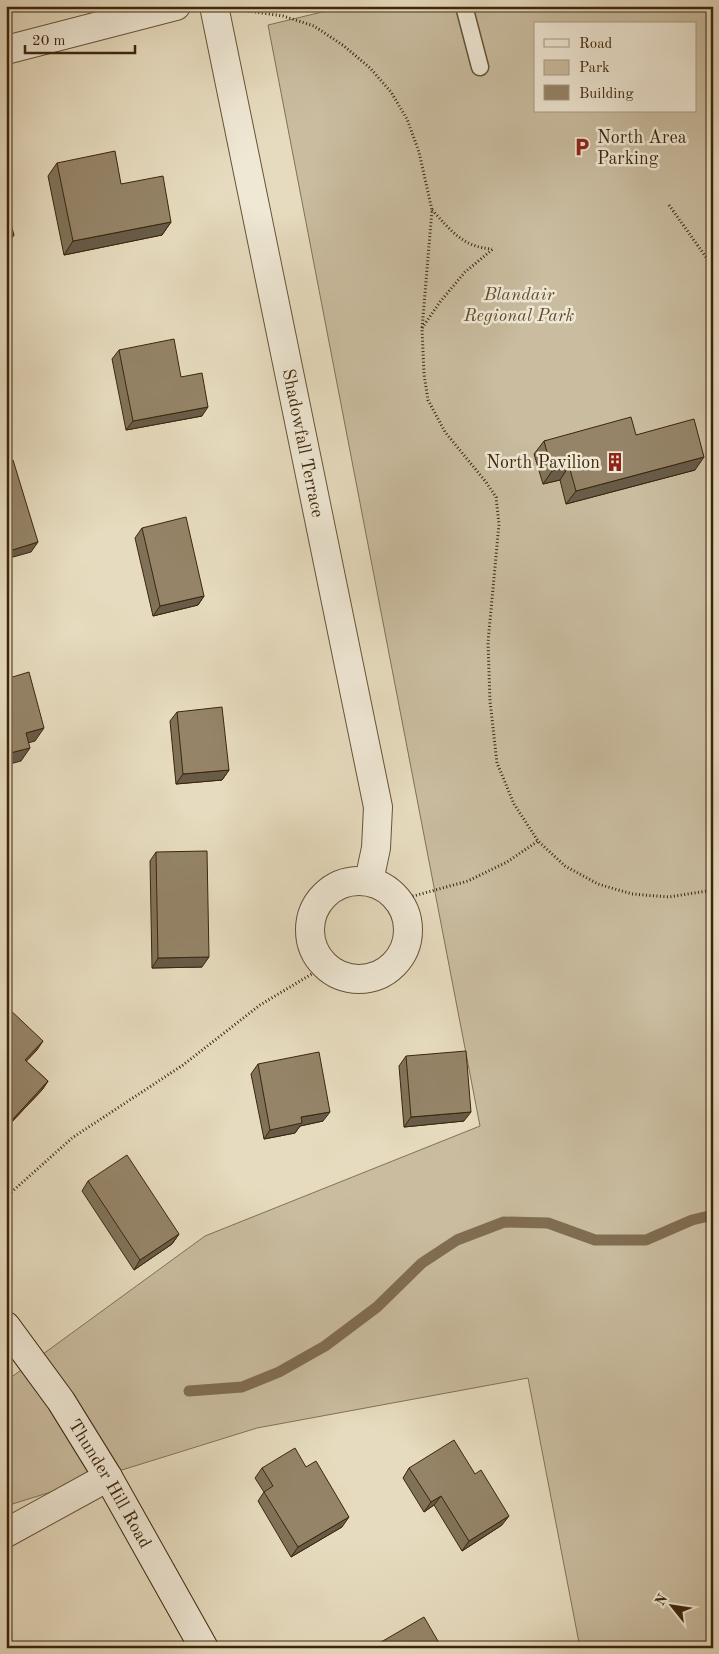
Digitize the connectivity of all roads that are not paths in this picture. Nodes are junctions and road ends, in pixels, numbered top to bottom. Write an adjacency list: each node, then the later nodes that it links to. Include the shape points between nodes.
1 (176, 6): 4 (street)
2 (214, 6): 6 (street, Shadowfall Terrace, via 378,807 376,848)
3 (464, 6): 5 (lane)
4 (6, 50)
5 (480, 67)
6 (369, 881): 6 (street, via 350,881 334,888 320,899 312,916 310,934 315,951 325,966 341,976 358,979 376,976 392,967 403,952 409,935 407,916 399,900 386,888)
7 (6, 1326): 8 (street, Thunder Hill Road, via 61,1401)
8 (108, 1476): 9 (street); 10 (street, Thunder Hill Road)
9 (6, 1533)
10 (204, 1648)

